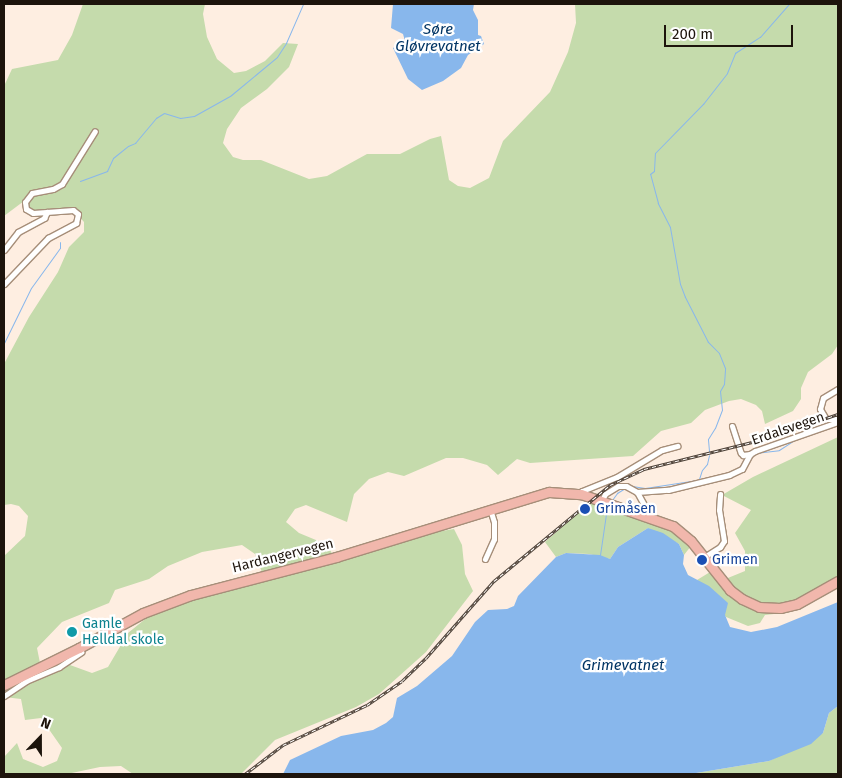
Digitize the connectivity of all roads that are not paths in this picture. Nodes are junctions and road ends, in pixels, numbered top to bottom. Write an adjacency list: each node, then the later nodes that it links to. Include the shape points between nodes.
1 (95, 131): 2 (street, via 62,184 26,198 28,211)
2 (47, 212): 3 (street, via 44,218 18,232); 4 (street, via 73,210 78,218 74,225 48,238)
3 (4, 250)
4 (4, 284)
5 (838, 389): 6 (street, Erdalsvegen, via 824,398 820,408 826,419)
6 (838, 421): 9 (street, Erdalsvegen)
7 (732, 426): 9 (street, via 741,453)
8 (678, 446): 11 (street, via 662,450)
9 (750, 454): 10 (street, Erdalsvegen, via 742,469 723,477 668,490)
10 (633, 489): 13 (street, Erdalsvegen, via 618,486 605,494); 15 (street)
11 (581, 494): 13 (main road, Hardangervegen); 14 (main road, Hardangervegen, via 549,492)
12 (720, 494): 16 (street, via 724,541 720,548)
13 (606, 504): 15 (main road, Hardangervegen)
14 (490, 508): 17 (street, via 494,539); 20 (main road, Hardangervegen, via 394,540 191,595 144,612)
15 (649, 518): 16 (main road, Hardangervegen, via 679,530)
16 (704, 557): 18 (main road, Hardangervegen, via 736,595 759,607 780,608 797,604)
17 (485, 559)
18 (838, 581)
19 (80, 652): 20 (street)
20 (53, 666): 21 (main road, Hardangervegen); 22 (street)
21 (4, 685)
22 (4, 696)

